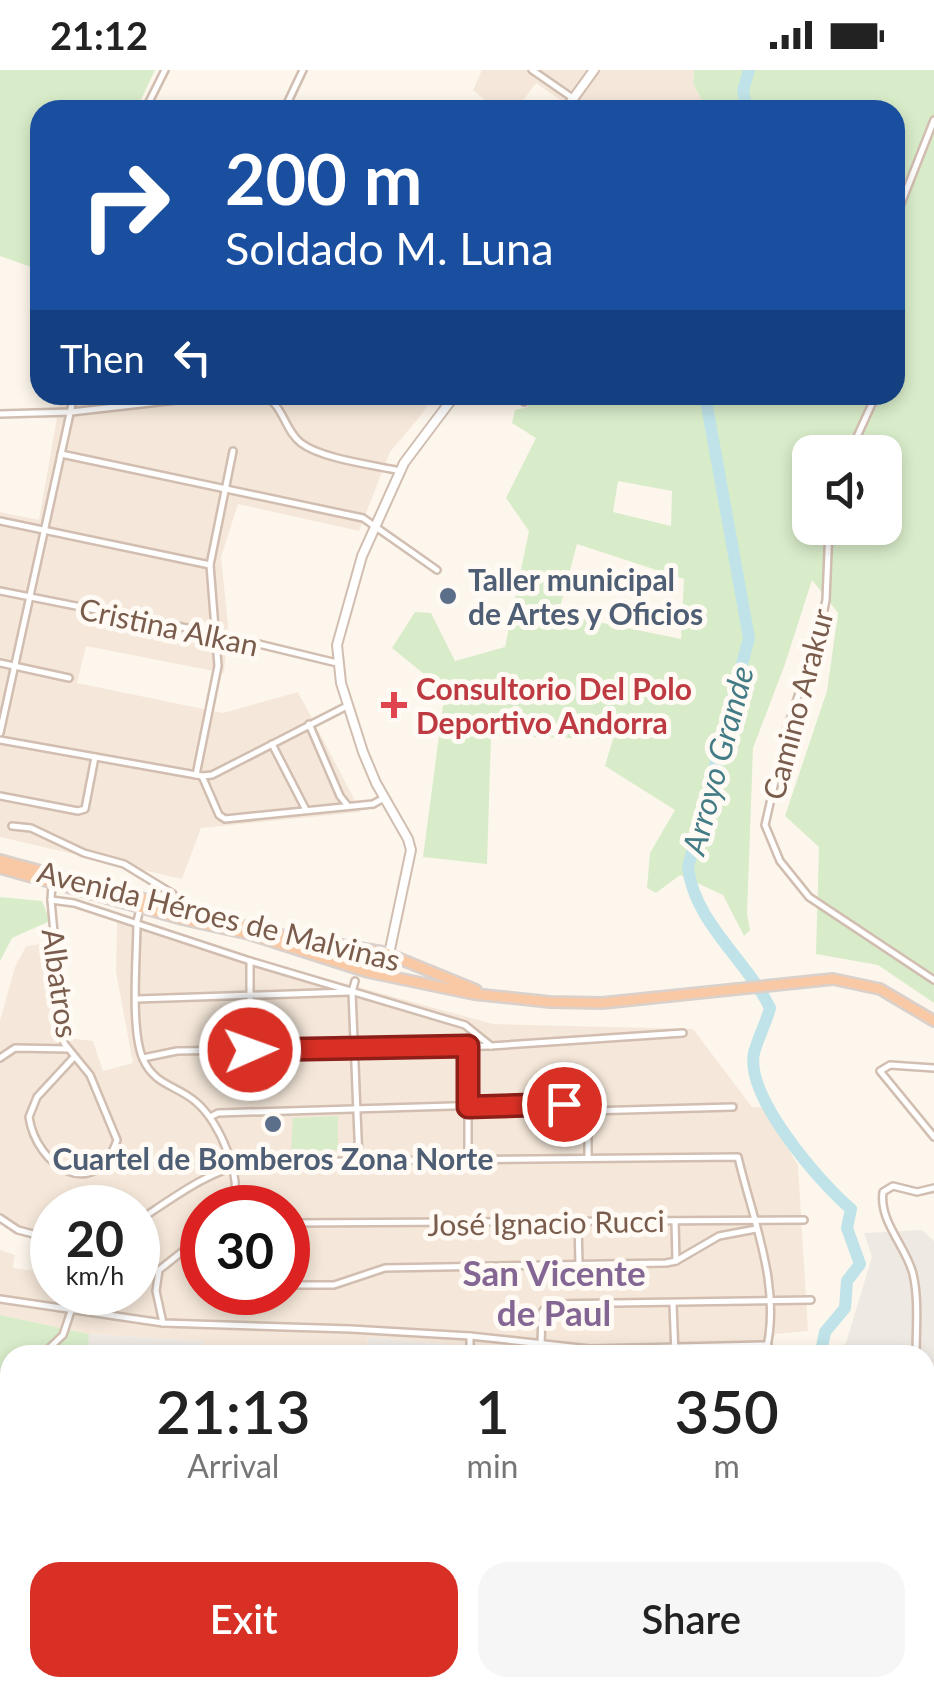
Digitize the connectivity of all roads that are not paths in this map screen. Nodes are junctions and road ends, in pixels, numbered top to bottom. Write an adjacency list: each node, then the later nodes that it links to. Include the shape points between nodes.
1 (165, 70): 6 (street)
2 (302, 70): 7 (street)
3 (532, 70): 5 (street)
4 (594, 70): 5 (street)
5 (574, 99)
6 (150, 100)
7 (288, 100)
8 (934, 120): 9 (street)
9 (905, 193)
10 (72, 405): 15 (street)
11 (133, 405): 15 (street)
12 (277, 405): 20 (street, via 300,442)
13 (446, 405): 20 (street)
14 (871, 405): 17 (street)
15 (71, 412): 16 (street); 19 (street)
16 (0, 414)
17 (858, 435)
18 (233, 452): 21 (street)
19 (61, 454): 21 (street); 24 (street)
20 (400, 471): 23 (street)
21 (224, 490): 23 (street); 26 (street)
22 (0, 521): 24 (street)
23 (375, 525): 27 (street); 32 (street, via 347,600)
24 (45, 529): 26 (street); 29 (street)
25 (828, 545): 62 (street, Camino Arakur, via 820,630 765,825 780,861 809,897)
26 (210, 565): 30 (street)
27 (437, 570)
28 (0, 592): 29 (street, Cristina Alkan)
29 (30, 597): 30 (street, Cristina Alkan); 33 (street)
30 (216, 634): 32 (street, Cristina Alkan); 40 (street, via 217,676)
31 (0, 663): 33 (street)
32 (337, 663): 35 (street)
33 (15, 666): 34 (street); 37 (street)
34 (69, 678)
35 (347, 706): 36 (street); 42 (street)
36 (309, 724): 38 (street); 43 (street)
37 (0, 737): 39 (street)
38 (272, 744): 40 (street); 44 (street)
39 (95, 758): 40 (street); 41 (street, via 84,809)
40 (199, 776): 44 (street, via 221,818)
41 (0, 796)
42 (384, 798): 43 (street); 53 (street, via 411,850)
43 (348, 806): 44 (street)
44 (306, 810)
45 (12, 826): 51 (street, via 124,864 173,894)
46 (0, 860): 48 (highway, Avenida Héroes de Malvinas)
47 (0, 868): 48 (highway, Avenida Héroes de Malvinas)
48 (53, 878): 49 (street, Albatros); 50 (highway, Avenida Héroes de Malvinas)
49 (51, 900): 52 (street); 73 (street, Albatros)
50 (141, 903): 51 (highway, Avenida Héroes de Malvinas); 52 (street); 58 (highway, Avenida Héroes de Malvinas)
51 (176, 909): 54 (highway, Avenida Héroes de Malvinas, via 274,934)
52 (137, 925): 57 (street); 66 (street)
53 (391, 938): 55 (street); 56 (street)
54 (350, 944): 55 (highway, Avenida Héroes de Malvinas); 58 (highway, via 343,953)
55 (368, 948): 56 (highway, Avenida Héroes de Malvinas)
56 (391, 955): 60 (highway, via 394,966); 65 (highway, Avenida Héroes de Malvinas)
57 (250, 961): 63 (street); 64 (street)
58 (346, 965): 59 (highway, Avenida Héroes de Malvinas); 61 (street)
59 (368, 972): 60 (highway, Avenida Héroes de Malvinas); 61 (street)
60 (385, 976): 65 (highway, Avenida Héroes de Malvinas)
61 (355, 980): 63 (street)
62 (934, 980)
63 (352, 992): 64 (street); 71 (street, via 466,1025); 72 (street)
64 (250, 996): 66 (street); 68 (street)
65 (493, 996): 67 (highway, Avenida Héroes de Malvinas, via 575,1004 834,979 896,996)
66 (137, 999): 76 (street)
67 (934, 1021)
68 (250, 1026)
69 (684, 1034): 71 (street)
70 (468, 1046): 71 (street); 72 (street); 78 (street)
71 (491, 1046)
72 (356, 1047): 76 (street); 80 (street)
73 (68, 1049): 74 (street, Albatros); 75 (street, via 15,1048)
74 (74, 1057): 74 (street, Albatros, via 90,1075 117,1140 102,1166 86,1175 52,1162 31,1128 37,1097)
75 (0, 1058)
76 (143, 1058): 82 (street, via 160,1082 196,1101)
77 (934, 1068): 83 (street, via 890,1065 880,1071)
78 (468, 1107): 80 (street); 81 (street, via 553,1103); 85 (street)
79 (733, 1107): 81 (street)
80 (356, 1110): 82 (street); 86 (street)
81 (588, 1111): 84 (street)
82 (210, 1117): 87 (street)
83 (934, 1137)
84 (588, 1158): 85 (street); 92 (street, via 738,1157)
85 (468, 1159): 86 (street)
86 (358, 1161): 87 (street)
87 (231, 1166): 88 (street); 90 (street)
88 (235, 1185)
89 (934, 1188): 119 (street, via 893,1186 882,1198 913,1273)
90 (160, 1207)
91 (0, 1218): 98 (street)
92 (753, 1220): 93 (street, José Ignacio Rucci); 94 (street, José Ignacio Rucci); 97 (street)
93 (804, 1220)
94 (675, 1221): 95 (street, José Ignacio Rucci); 100 (street)
95 (578, 1222): 96 (street, José Ignacio Rucci); 101 (street)
96 (310, 1224)
97 (756, 1230): 100 (street, via 719,1236); 104 (street)
98 (30, 1233)
99 (180, 1253): 110 (street, via 159,1270)
100 (676, 1261): 101 (street)
101 (579, 1266): 102 (street, via 386,1268)
102 (310, 1285)
103 (0, 1299): 106 (street)
104 (770, 1300): 105 (street); 107 (street); 112 (street)
105 (811, 1300)
106 (30, 1304)
107 (673, 1304): 116 (street, via 549,1304 542,1312); 117 (street)
108 (69, 1315): 113 (street)
109 (101, 1315): 110 (street)
110 (163, 1323): 111 (street)
111 (470, 1336): 114 (street); 115 (street)
112 (768, 1344): 118 (street)
113 (52, 1345)
114 (470, 1345)
115 (533, 1345)
116 (540, 1345)
117 (675, 1345)
118 (755, 1345)
119 (916, 1345)

